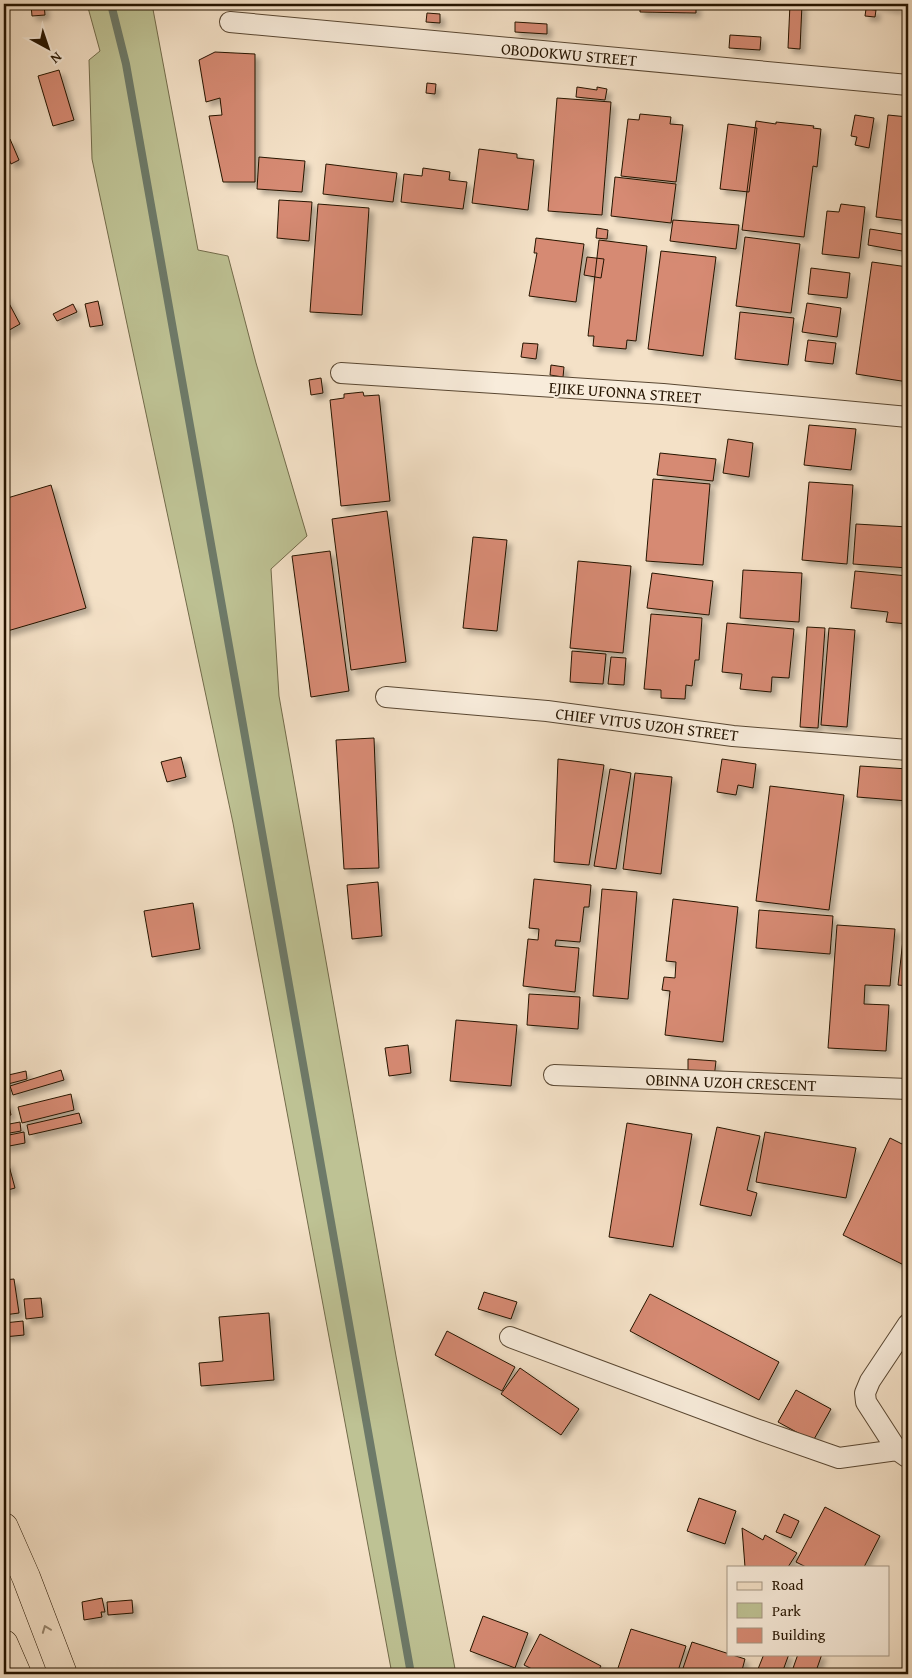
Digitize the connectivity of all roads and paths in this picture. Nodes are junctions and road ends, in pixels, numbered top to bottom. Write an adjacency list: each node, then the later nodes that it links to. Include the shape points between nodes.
1 (230, 22): 2 (street, OBODOKWU STREET)
2 (908, 85)
3 (341, 372): 4 (street, EJIKE UFONNA STREET, via 662,394)
4 (908, 417)
5 (386, 696): 6 (street, CHIEF VITUS UZOH STREET, via 547,711 733,736)
6 (908, 750)
7 (554, 1075): 8 (street, OBINNA UZOH CRESCENT)
8 (908, 1089)
9 (908, 1324): 11 (street, via 865,1393 866,1402)
10 (510, 1337): 11 (street, via 839,1458)
11 (902, 1454)
12 (4, 1527): 15 (main road, one-way to 12)
13 (4, 1644): 14 (main road)
14 (17, 1674)
15 (63, 1674)

